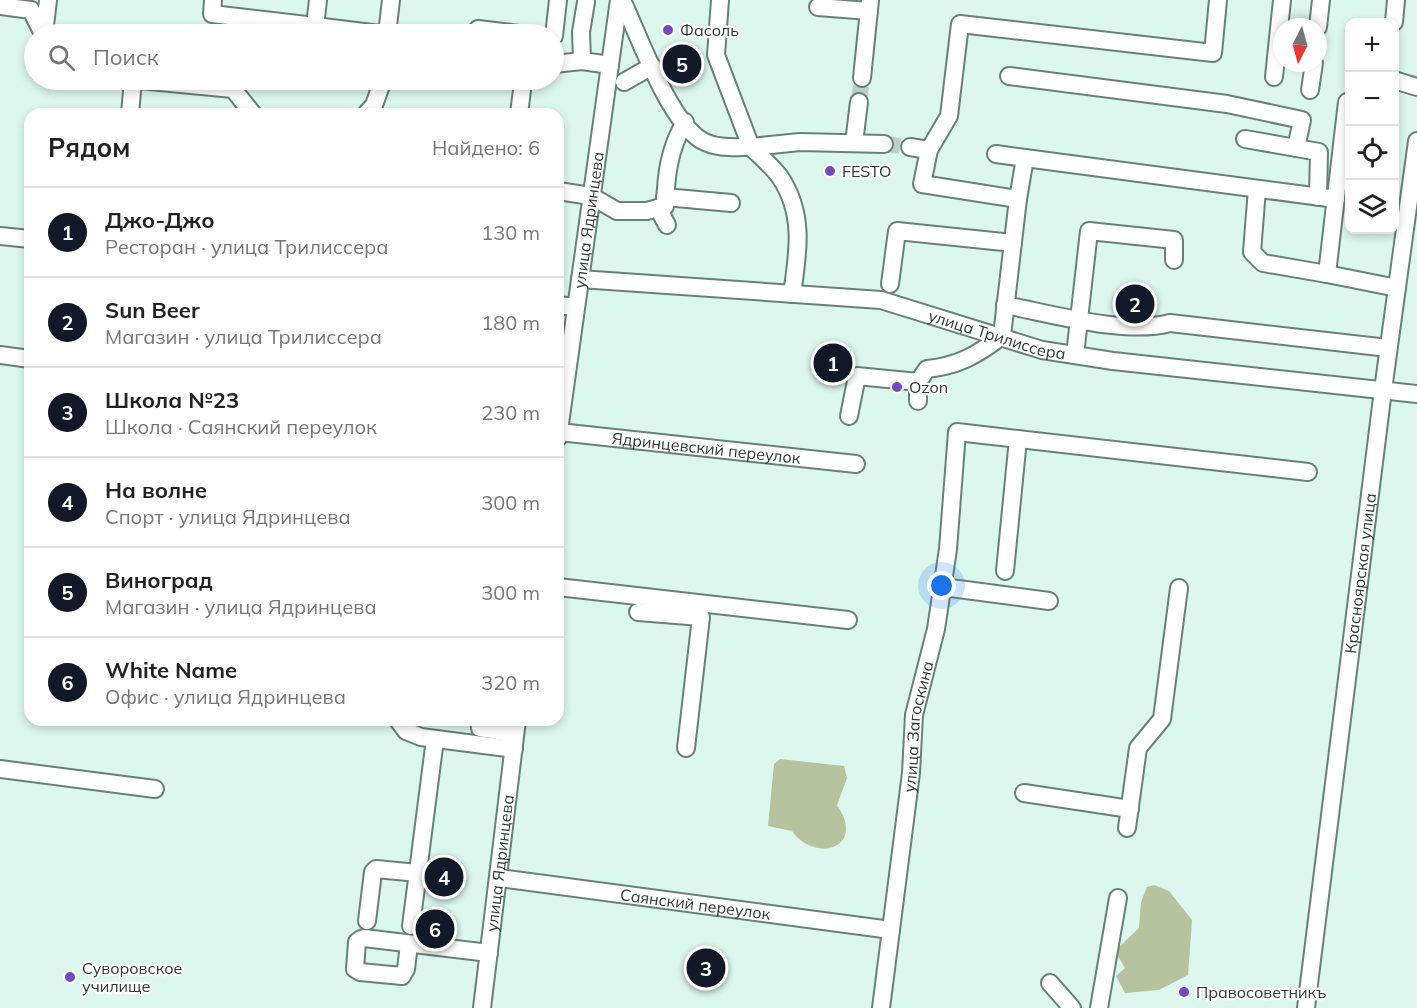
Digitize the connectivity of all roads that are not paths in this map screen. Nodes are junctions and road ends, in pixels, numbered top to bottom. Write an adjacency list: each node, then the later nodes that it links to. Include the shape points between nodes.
1 (48, 0): 20 (street)
2 (213, 0): 21 (street, via 212,14)
3 (318, 0): 22 (street)
4 (391, 0): 23 (street)
5 (558, 0): 24 (street)
6 (621, 0): 27 (street, улица Ядринцева); 28 (street)
7 (720, 0): 52 (street, via 716,56)
8 (834, 0): 15 (street, via 833,4)
9 (1218, 0): 55 (street, via 1212,53 960,24 950,116)
10 (1282, 0): 31 (street)
11 (1321, 0): 17 (street)
12 (1396, 0): 18 (street)
13 (582, 1): 25 (street)
14 (0, 6): 19 (street, via 31,10)
15 (870, 6): 16 (street); 32 (street)
16 (818, 7)
17 (1319, 18)
18 (1394, 18)
19 (39, 24)
20 (45, 24)
21 (278, 24)
22 (317, 24)
23 (388, 24)
24 (555, 24)
25 (582, 61): 26 (street); 27 (street)
26 (564, 63)
27 (610, 65): 60 (street, улица Ядринцева)
28 (652, 66): 33 (street); 47 (street)
29 (1313, 72): 40 (street)
30 (1009, 76): 54 (street, via 1227,104 1302,120)
31 (1274, 77)
32 (862, 78)
33 (624, 81)
34 (1399, 81): 35 (street)
35 (1417, 87)
36 (132, 90): 42 (street)
37 (234, 90): 43 (street)
38 (379, 90): 44 (street)
39 (522, 90): 45 (street)
40 (1310, 90)
41 (859, 102): 50 (street)
42 (131, 108)
43 (248, 108)
44 (371, 108)
45 (520, 108)
46 (1345, 120): 63 (street)
47 (685, 122): 52 (street, via 701,140 719,147); 64 (street, via 676,137)
48 (1245, 139): 54 (street)
49 (1417, 141): 74 (street, Красноярская улица)
50 (854, 143): 51 (street); 52 (street, via 800,142)
51 (884, 144)
52 (751, 147): 75 (street, via 780,178 798,221 800,244)
53 (910, 147): 55 (street)
54 (1296, 148): 61 (street, via 1319,152)
55 (929, 150): 62 (street, via 922,184)
56 (996, 154): 57 (street)
57 (1025, 158): 58 (street); 62 (street)
58 (1257, 189): 61 (street); 71 (street, via 1252,252 1263,263)
59 (564, 192): 60 (street)
60 (591, 196): 64 (street, via 617,211 647,211); 72 (street, улица Ядринцева)
61 (1318, 197): 63 (street)
62 (1018, 199): 69 (street)
63 (1336, 199): 71 (street)
64 (662, 202): 65 (street); 66 (street)
65 (731, 203)
66 (667, 225)
67 (0, 236): 68 (street)
68 (24, 238)
69 (1013, 243): 73 (street, via 897,231); 76 (street)
70 (1174, 260): 78 (street, via 1174,240 1089,231)
71 (1327, 274): 74 (street)
72 (580, 279): 75 (street, улица Трилиссера); 77 (street, улица Ядринцева)
73 (890, 284)
74 (1397, 288): 81 (street, Красноярская улица)
75 (792, 294): 79 (street, улица Трилиссера, via 881,300)
76 (1005, 305): 78 (street); 79 (street)
77 (566, 306): 80 (street, улица Ядринцева)
78 (1079, 319): 81 (street, via 1150,328 1170,323); 82 (street)
79 (1002, 336): 82 (street, улица Трилиссера, via 1042,350); 85 (street, via 967,360 951,367 927,369)
80 (564, 342)
81 (1389, 348): 86 (street, Красноярская улица)
82 (1075, 355): 86 (street, улица Трилиссера)
83 (0, 356): 84 (street)
84 (24, 358)
85 (918, 382): 88 (street); 89 (street, via 857,376)
86 (1383, 390): 87 (street, улица Трилиссера); 124 (street, Красноярская улица)
87 (1417, 394)
88 (918, 401)
89 (849, 416)
90 (564, 436): 92 (street, Ядринцевский переулок)
91 (1018, 439): 93 (street); 94 (street); 95 (street, улица Загоскина, via 957,432)
92 (856, 464)
93 (1308, 472)
94 (1005, 571)
95 (943, 587): 98 (street); 116 (street, улица Загоскина, via 914,715 911,773)
96 (564, 588): 100 (street)
97 (1179, 588): 109 (street, via 1162,719 1138,748)
98 (1049, 601)
99 (638, 612): 105 (street, via 700,618)
100 (848, 620)
101 (404, 726): 104 (street, via 412,735)
102 (480, 726): 103 (street, via 488,731)
103 (515, 734): 104 (street); 112 (street, улица Ядринцева)
104 (435, 739): 111 (street)
105 (686, 748)
106 (0, 769): 107 (street)
107 (155, 789)
108 (1024, 793): 109 (street)
109 (1130, 809): 110 (street)
110 (1127, 828)
111 (418, 873): 114 (street, via 376,869); 115 (street)
112 (499, 878): 116 (street, Саянский переулок); 118 (street, улица Ядринцева)
113 (1118, 898): 123 (street)
114 (367, 921)
115 (411, 926)
116 (891, 930): 121 (street, улица Загоскина)
117 (409, 944): 118 (street)
118 (489, 953): 120 (street, улица Ядринцева)
119 (1050, 983): 122 (street)
120 (482, 1008)
121 (881, 1008)
122 (1072, 1008)
123 (1099, 1008)
124 (1306, 1008)

